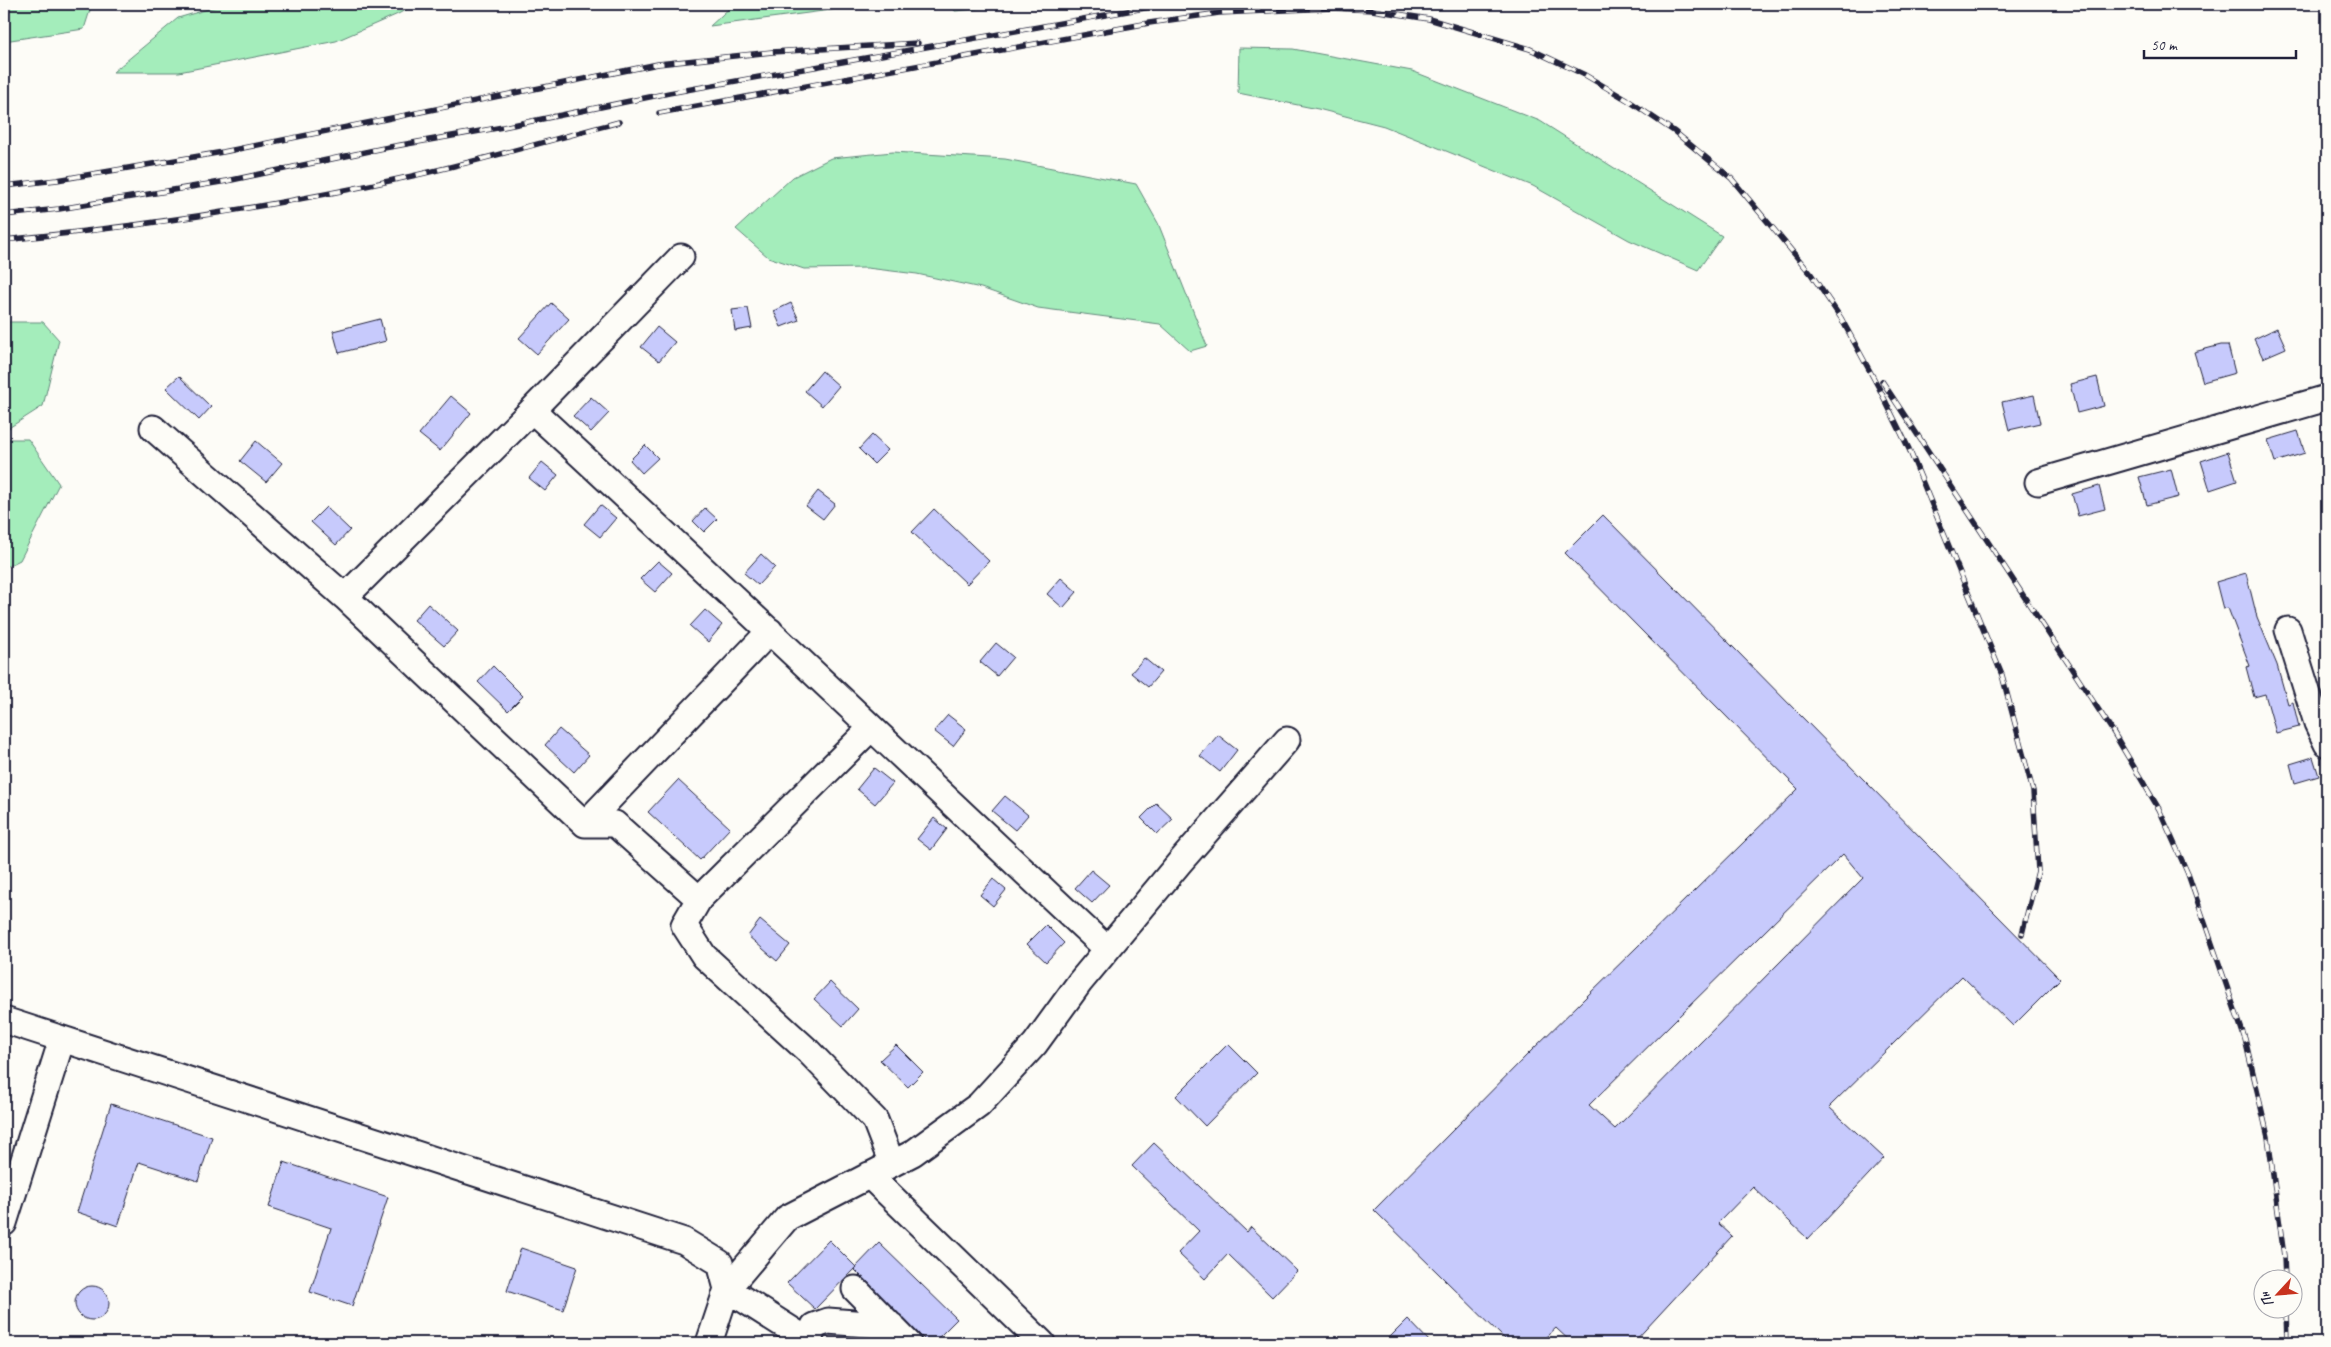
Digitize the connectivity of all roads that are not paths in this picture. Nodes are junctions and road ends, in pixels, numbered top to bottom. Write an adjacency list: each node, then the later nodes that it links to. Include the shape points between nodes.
1 (680, 257): 3 (street)
2 (2327, 398): 5 (street)
3 (532, 410): 6 (street); 8 (street)
4 (153, 428): 6 (street)
5 (2038, 482)
6 (345, 597): 12 (street)
7 (2288, 630): 11 (street, via 2317,723)
8 (770, 631): 9 (street); 12 (street)
9 (871, 728): 13 (street); 14 (street)
10 (1287, 740): 14 (street)
11 (2327, 744)
12 (585, 824): 13 (street, via 615,824)
13 (699, 900): 17 (street, via 684,925 704,956 808,1051 875,1120)
14 (1108, 949): 17 (street, via 1035,1044 979,1105 913,1153)
15 (4, 1020): 16 (street)
16 (62, 1039): 19 (street); 20 (street, via 684,1241 720,1263)
17 (892, 1164): 18 (street)
18 (869, 1175): 20 (street, via 787,1218); 25 (street)
19 (4, 1223)
20 (728, 1289): 23 (street); 24 (street)
21 (855, 1289): 22 (street)
22 (900, 1335): 23 (street, via 828,1321 814,1326)
23 (808, 1342)
24 (709, 1343)
25 (1042, 1343)

